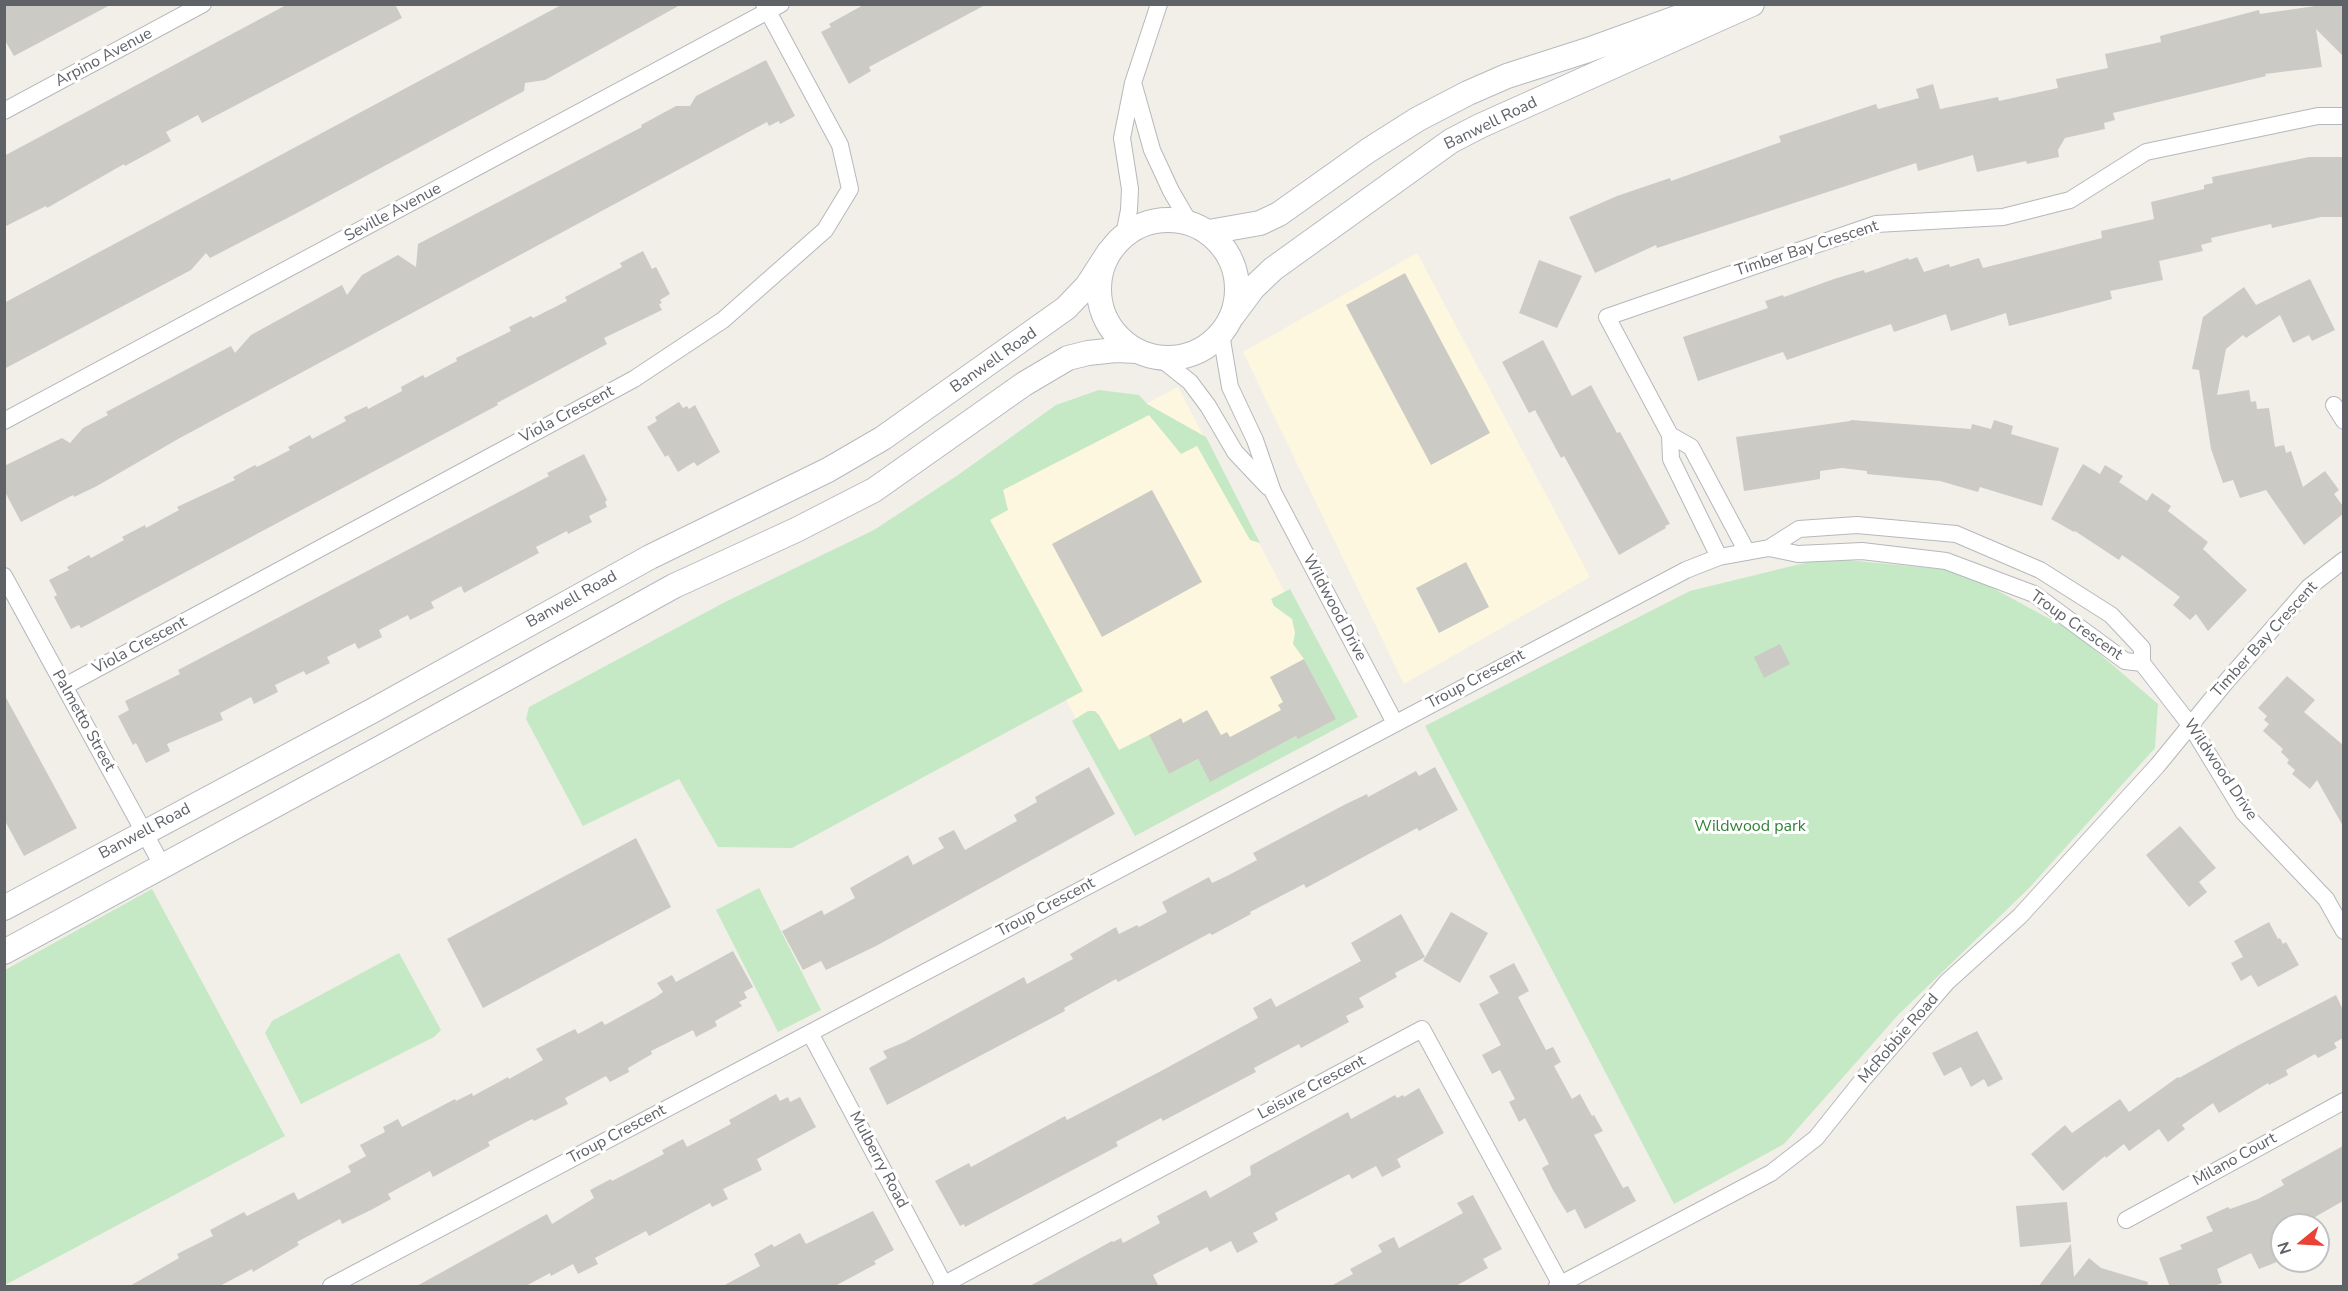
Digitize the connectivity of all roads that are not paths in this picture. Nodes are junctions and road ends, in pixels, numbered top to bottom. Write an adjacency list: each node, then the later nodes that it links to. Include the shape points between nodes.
1 (203, 4): 7 (street, Arpino Avenue)
2 (1159, 4): 6 (street)
3 (1715, 4): 9 (main road, Banwell Road, via 1468,93 1418,119 1260,223)
4 (1752, 4): 11 (main road, Banwell Road, via 1451,141 1273,269 1253,288)
5 (771, 7): 14 (street, Seville Avenue); 24 (street, Viola Crescent, via 840,145 850,189 825,230 723,320 634,379)
6 (1133, 82): 9 (street, via 1152,150 1171,191); 10 (street, via 1122,138 1130,189 1129,210)
7 (4, 111)
8 (2343, 116): 16 (street, Timber Bay Crescent, via 2318,116 2146,152 2070,200 2003,217 1876,224 1607,317)
9 (1199, 227): 10 (main road, via 1166,219 1143,224); 11 (main road, via 1225,249 1235,269 1238,292)
10 (1116, 244): 12 (main road, via 1100,274 1099,297 1106,319 1119,338); 27 (main road, Banwell Road, via 1087,286 1066,308 883,438 828,470 650,557)
11 (1227, 325): 12 (main road, via 1204,349 1182,357); 17 (street, Wildwood Drive, via 1230,387)
12 (1149, 355): 17 (street, Wildwood Drive, via 1190,382 1235,452); 28 (main road, via 1116,350 1068,358 1024,384 874,490 674,586)
13 (2334, 405): 15 (street)
14 (4, 422)
15 (2343, 422)
16 (1670, 435): 19 (street, Timber Bay Crescent, via 1691,447); 20 (street, Timber Bay Crescent, via 1671,459)
17 (1273, 492): 25 (street, Wildwood Drive)
18 (1769, 548): 19 (street, Troup Crescent); 23 (street, Troup Crescent, via 1798,554 1862,551 1946,561 2034,594 2125,661); 23 (street, Troup Crescent, via 1799,529 1857,525 1956,534 2040,570 2111,615 2142,648)
19 (1748, 552): 20 (street, Troup Crescent)
20 (1719, 557): 25 (street, Troup Crescent, via 1686,570)
21 (2343, 560): 26 (street, Timber Bay Crescent, via 2309,587)
22 (4, 576): 24 (street, Palmetto Street)
23 (2142, 663): 26 (street, Wildwood Drive)
24 (65, 686): 27 (street, Palmetto Street)
25 (1395, 723): 32 (street, Troup Crescent)
26 (2191, 726): 30 (street, Wildwood Drive, via 2244,813 2326,898); 36 (street, McRobbie Road, via 2020,916 1947,982 1816,1138 1771,1173)
27 (144, 832): 28 (street, Palmetto Street); 29 (main road, Banwell Road)
28 (162, 865): 31 (main road)
29 (4, 908)
30 (2343, 932)
31 (4, 952)
32 (810, 1033): 35 (street, Mulberry Road); 37 (street, Troup Crescent)
33 (2343, 1101): 34 (street, Milano Court)
34 (2126, 1220)
35 (944, 1286): 36 (street, Leisure Crescent, via 1422,1029)
36 (1559, 1286)
37 (331, 1287)

